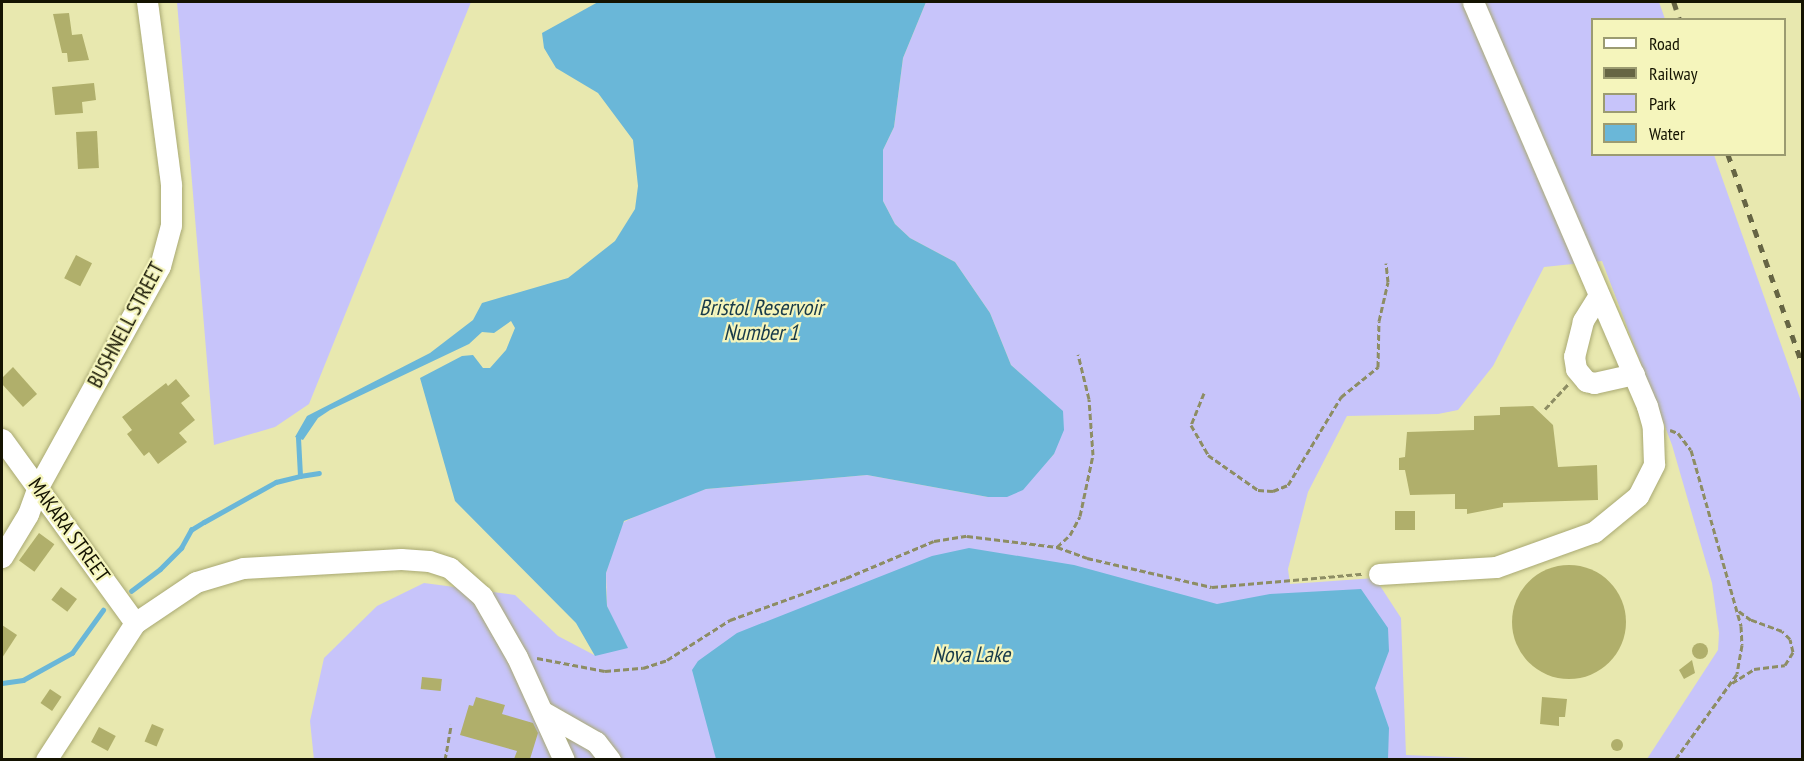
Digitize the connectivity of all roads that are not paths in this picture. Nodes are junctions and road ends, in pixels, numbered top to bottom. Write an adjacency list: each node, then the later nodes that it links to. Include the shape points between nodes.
1 (147, 2): 6 (street, BUSHNELL STREET, via 171,184 171,225 160,266)
2 (1473, 2): 3 (street)
3 (1599, 295): 4 (street); 4 (street, via 1583,321 1574,362 1586,381 1600,383)
4 (1634, 374): 8 (street, via 1653,428 1654,464 1647,483 1626,510 1594,532 1496,567)
5 (2, 439): 6 (street, MAKARA STREET)
6 (38, 487): 7 (street, BUSHNELL STREET, via 28,514); 9 (street, MAKARA STREET)
7 (2, 557)
8 (1379, 574)
9 (135, 622): 10 (street, via 196,582 243,568 417,559 450,568 482,596); 11 (street)
10 (543, 712): 12 (street); 13 (street, via 596,742)
11 (46, 759)
12 (564, 759)
13 (610, 759)

